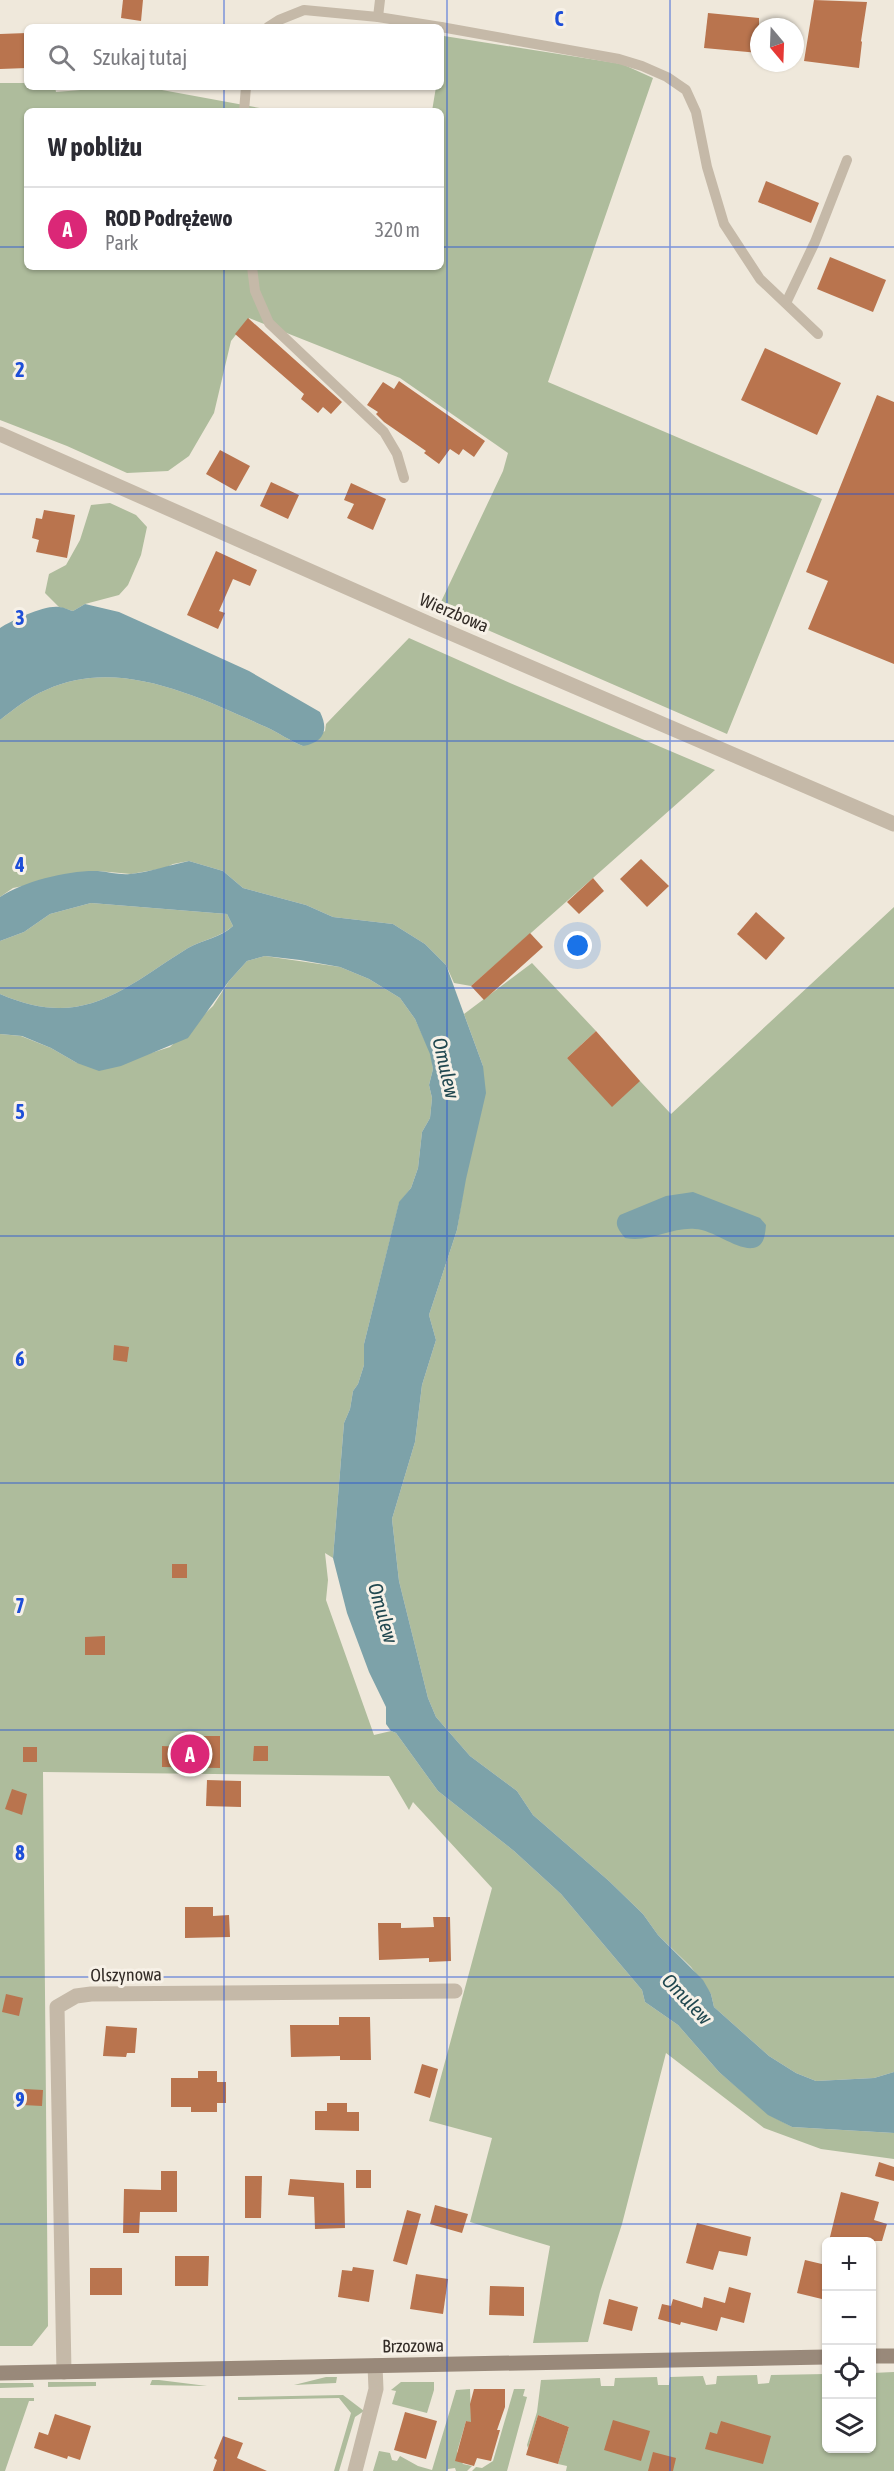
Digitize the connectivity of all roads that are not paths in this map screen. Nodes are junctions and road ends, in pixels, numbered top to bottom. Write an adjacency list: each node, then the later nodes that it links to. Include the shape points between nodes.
1 (380, 0): 2 (lane)
2 (378, 17): 3 (lane, via 304,10); 4 (lane)
3 (273, 24)
4 (422, 24)
5 (444, 28): 10 (lane, via 619,59 667,77 686,90 696,112 724,224 760,279)
6 (246, 90): 7 (lane)
7 (244, 108)
8 (847, 160): 10 (lane)
9 (252, 270): 13 (lane, via 255,291 269,323 384,432 397,454)
10 (786, 303): 11 (lane)
11 (818, 334)
12 (0, 434): 14 (street, Wierzbowa)
13 (404, 478)
14 (894, 824)
15 (455, 1991): 20 (street, Olszynowa, via 91,1994 76,1996 57,2007)
16 (876, 2356): 17 (main road)
17 (894, 2356)
18 (822, 2357): 19 (main road, Brzozowa)
19 (375, 2366): 20 (main road, Brzozowa); 22 (street, via 376,2389)
20 (64, 2372): 21 (main road, Brzozowa)
21 (0, 2373)
22 (355, 2471)

